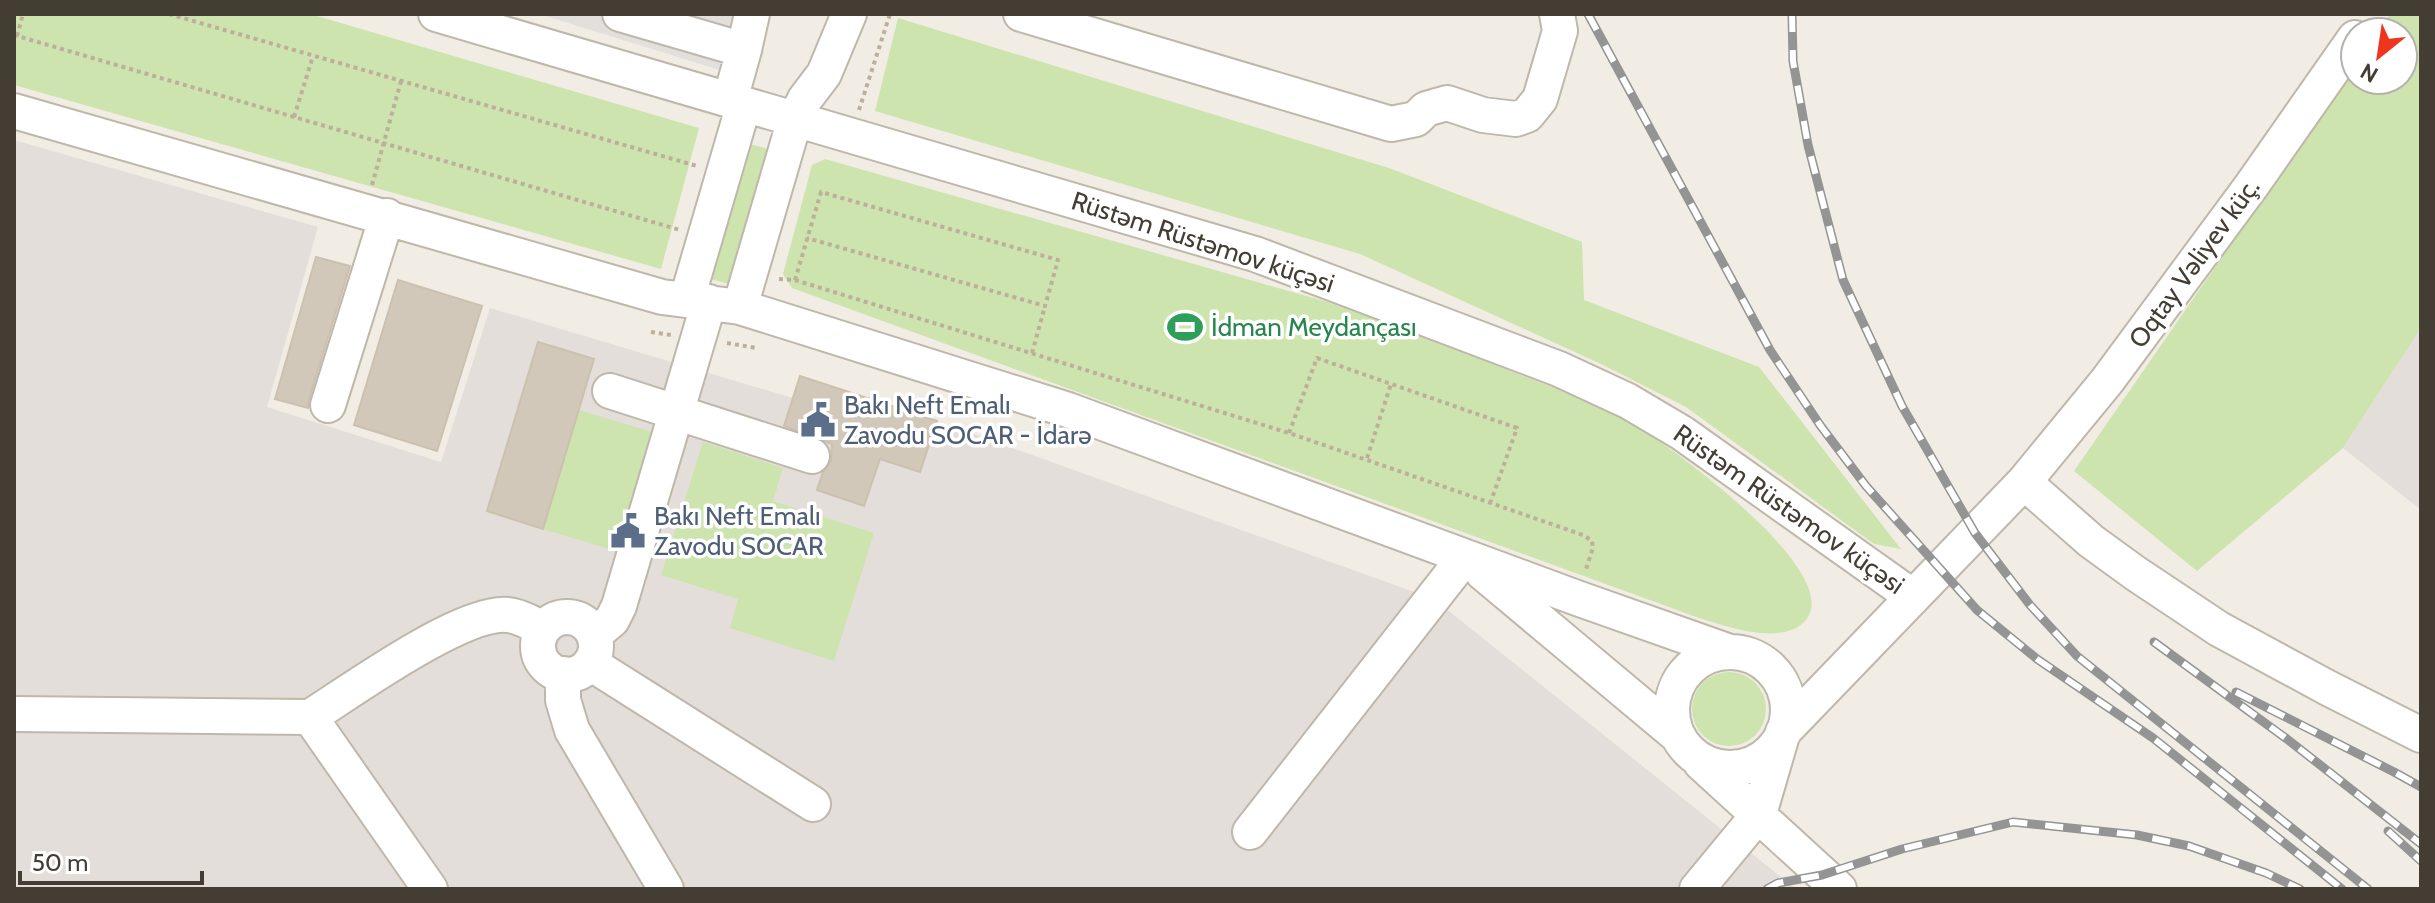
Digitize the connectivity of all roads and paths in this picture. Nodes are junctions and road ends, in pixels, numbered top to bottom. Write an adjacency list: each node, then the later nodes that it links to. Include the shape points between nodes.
1 (23, 14): 10 (path)
2 (169, 14): 12 (path)
3 (436, 14): 15 (street, Rüstəm Rüstəmov küçəsi)
4 (620, 14): 11 (street)
5 (752, 14): 11 (street)
6 (849, 14): 19 (street, via 824,74)
7 (890, 14): 17 (path, via 859,110)
8 (1021, 14): 9 (street, via 1391,124 1416,119 1426,109 1447,103 1483,115 1527,115 1540,99 1560,31)
9 (1557, 14)
10 (16, 36): 18 (path)
11 (744, 50): 15 (street)
12 (313, 56): 14 (path); 18 (path)
13 (2339, 61): 37 (street, Oqtay Vəliyev küç., via 2170,297)
14 (401, 81): 20 (path); 21 (path)
15 (737, 102): 19 (street, Rüstəm Rüstəmov küçəsi); 27 (street)
16 (14, 111): 22 (street)
17 (870, 114)
18 (294, 117): 20 (path)
19 (795, 119): 27 (street); 40 (street, Rüstəm Rüstəmov küçəsi, via 1293,266 1559,369 1653,414)
20 (385, 144): 22 (path); 23 (path)
21 (699, 166)
22 (379, 202): 27 (street, via 662,297); 32 (street)
23 (681, 230)
24 (807, 238): 26 (path); 28 (path); 28 (path, via 821,192 910,217 1058,260)
25 (777, 279): 26 (path)
26 (795, 280): 29 (path)
27 (712, 303): 33 (street); 39 (street, via 1068,410)
28 (1045, 306): 29 (path)
29 (1032, 353): 34 (path)
30 (1391, 384): 34 (path, via 1317,358); 36 (path); 38 (path, via 1517,428)
31 (610, 391): 33 (street)
32 (328, 405)
33 (676, 413): 35 (street); 44 (street, via 619,606)
34 (1289, 433): 36 (path)
35 (812, 456)
36 (1367, 459): 38 (path)
37 (2024, 482): 40 (street, Oqtay Vəliyev küç.); 48 (street, via 2091,541 2219,629)
38 (1490, 502): 41 (path, via 1592,541)
39 (1465, 557): 41 (street); 49 (street); 52 (street)
40 (1913, 597): 47 (street, Oqtay Vəliyev küç.)
41 (1577, 598): 43 (street)
42 (543, 628): 44 (street, via 539,657 553,671); 44 (street, via 570,616 588,626); 46 (street, via 510,615 460,625)
43 (1727, 651): 47 (street, via 1750,655 1770,667 1783,687 1788,710); 49 (street, via 1704,657 1686,671 1674,691 1671,714)
44 (582, 657): 50 (street); 54 (street, via 563,700 572,730)
45 (14, 714): 46 (street)
46 (310, 717): 53 (street)
47 (1783, 732): 49 (street, via 1772,751 1754,763 1732,768 1711,765); 51 (street)
48 (2421, 735)
49 (1685, 745): 51 (street)
50 (813, 804)
51 (1759, 814): 55 (street); 56 (street)
52 (1250, 832)
53 (430, 889)
54 (666, 889)
55 (1697, 889)
56 (1839, 889)

